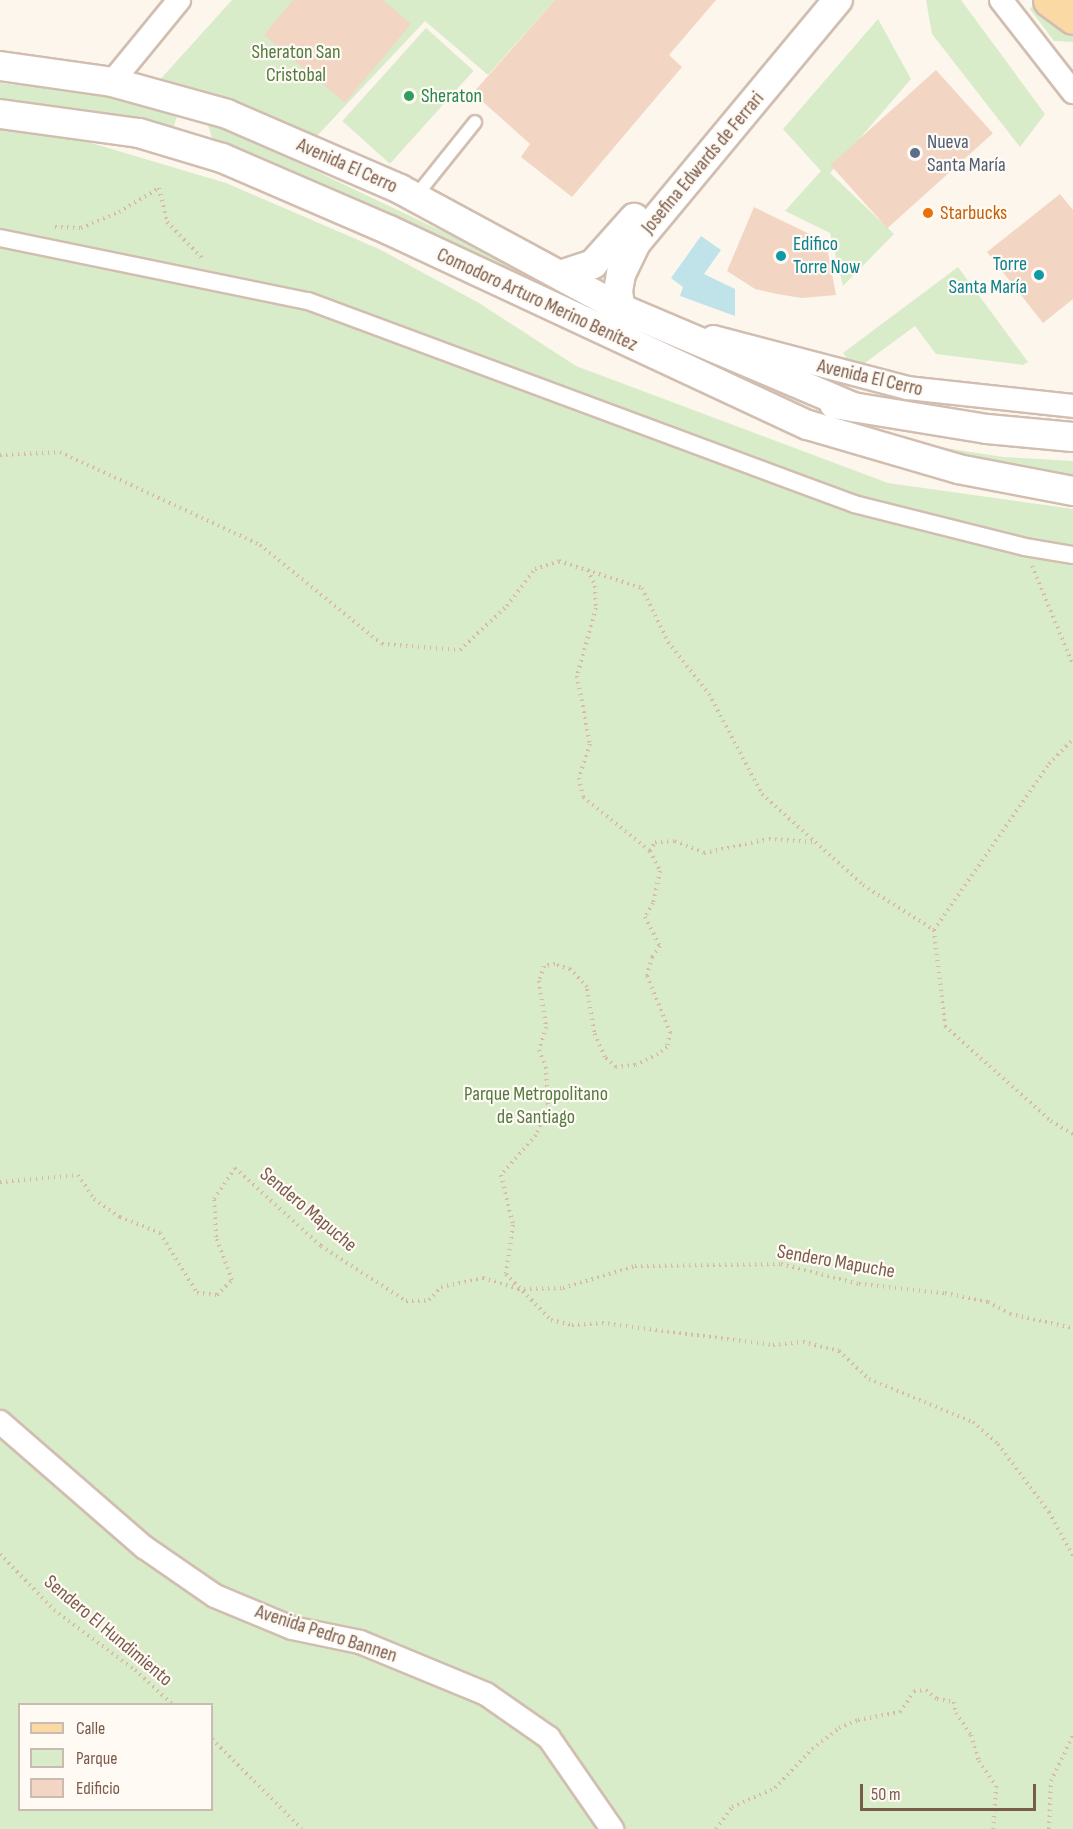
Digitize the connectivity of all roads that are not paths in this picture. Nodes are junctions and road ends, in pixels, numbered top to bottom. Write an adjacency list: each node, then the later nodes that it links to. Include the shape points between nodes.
1 (179, 0): 8 (street)
2 (816, 0): 14 (street, Josefina Edwards de Ferrari, via 606,251 593,264)
3 (838, 0): 15 (street, Josefina Edwards de Ferrari, via 636,243 621,274)
4 (1001, 0): 9 (street)
5 (1050, 0): 6 (main road)
6 (1073, 17)
7 (0, 66): 8 (street, Avenida El Cerro)
8 (112, 82): 12 (street, Avenida El Cerro, via 227,114)
9 (1073, 92)
10 (0, 114): 17 (street, Comodoro Arturo Merino Benítez, via 129,131 222,158)
11 (475, 122): 12 (lane)
12 (415, 197): 14 (street, Avenida El Cerro)
13 (0, 238): 23 (street, via 308,301 855,504 1025,547)
14 (560, 275): 15 (street, Avenida El Cerro)
15 (620, 308): 16 (street, Avenida El Cerro); 17 (street, Josefina Edwards de Ferrari)
16 (671, 330): 19 (street, Avenida El Cerro, via 719,338 908,388); 20 (street, Avenida El Cerro)
17 (632, 344): 18 (street, Comodoro Arturo Merino Benítez)
18 (689, 370): 20 (street, Avenida El Cerro, via 794,398); 22 (street, Comodoro Arturo Merino Benítez, via 845,439 958,469)
19 (1073, 406)
20 (854, 407): 21 (street, Avenida El Cerro, via 987,429)
21 (1073, 437)
22 (1073, 491)
23 (1073, 555)
24 (0, 1422): 25 (street, Avenida Pedro Bannen, via 144,1547 215,1596 292,1628 360,1642 486,1694 549,1738)
25 (612, 1829)

